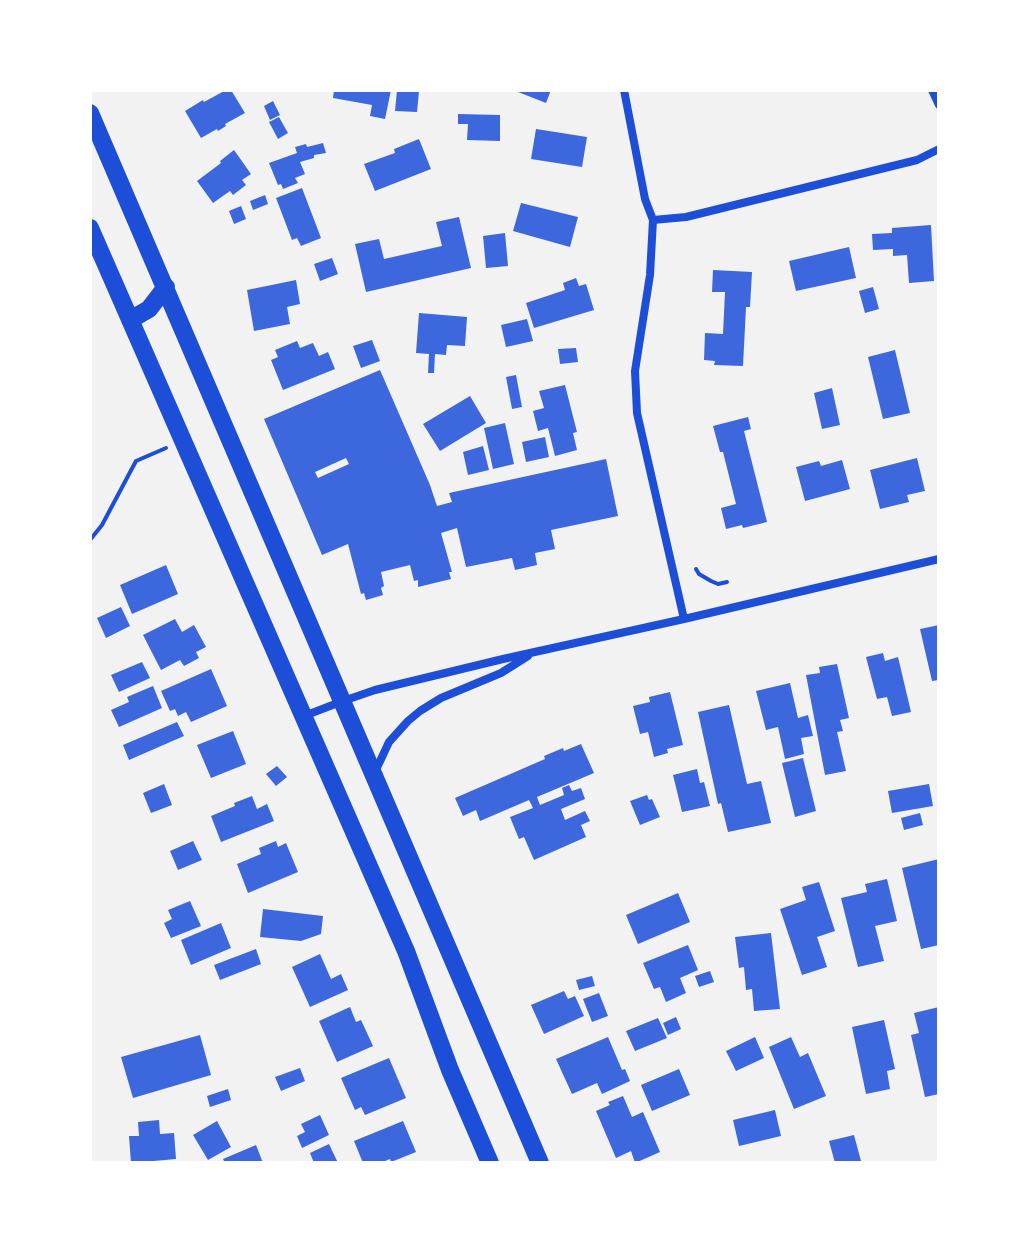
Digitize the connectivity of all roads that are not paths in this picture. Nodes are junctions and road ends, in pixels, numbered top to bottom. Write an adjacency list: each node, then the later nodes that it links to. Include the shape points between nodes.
1 (624, 90): 6 (street)
2 (932, 90): 3 (street)
3 (939, 105)
4 (90, 113): 8 (highway)
5 (939, 149): 6 (street, via 903,164 686,217)
6 (653, 220): 11 (street, via 635,371 637,413)
7 (90, 228): 9 (highway)
8 (166, 287): 9 (highway, via 149,309); 13 (highway)
9 (130, 320): 14 (highway)
10 (939, 559): 11 (street)
11 (684, 619): 12 (street)
12 (535, 651): 13 (street); 15 (street, via 420,711 389,742)
13 (343, 701): 14 (street); 15 (highway)
14 (304, 716): 17 (highway)
15 (374, 774): 16 (highway)
16 (535, 1161)
17 (490, 1163)

